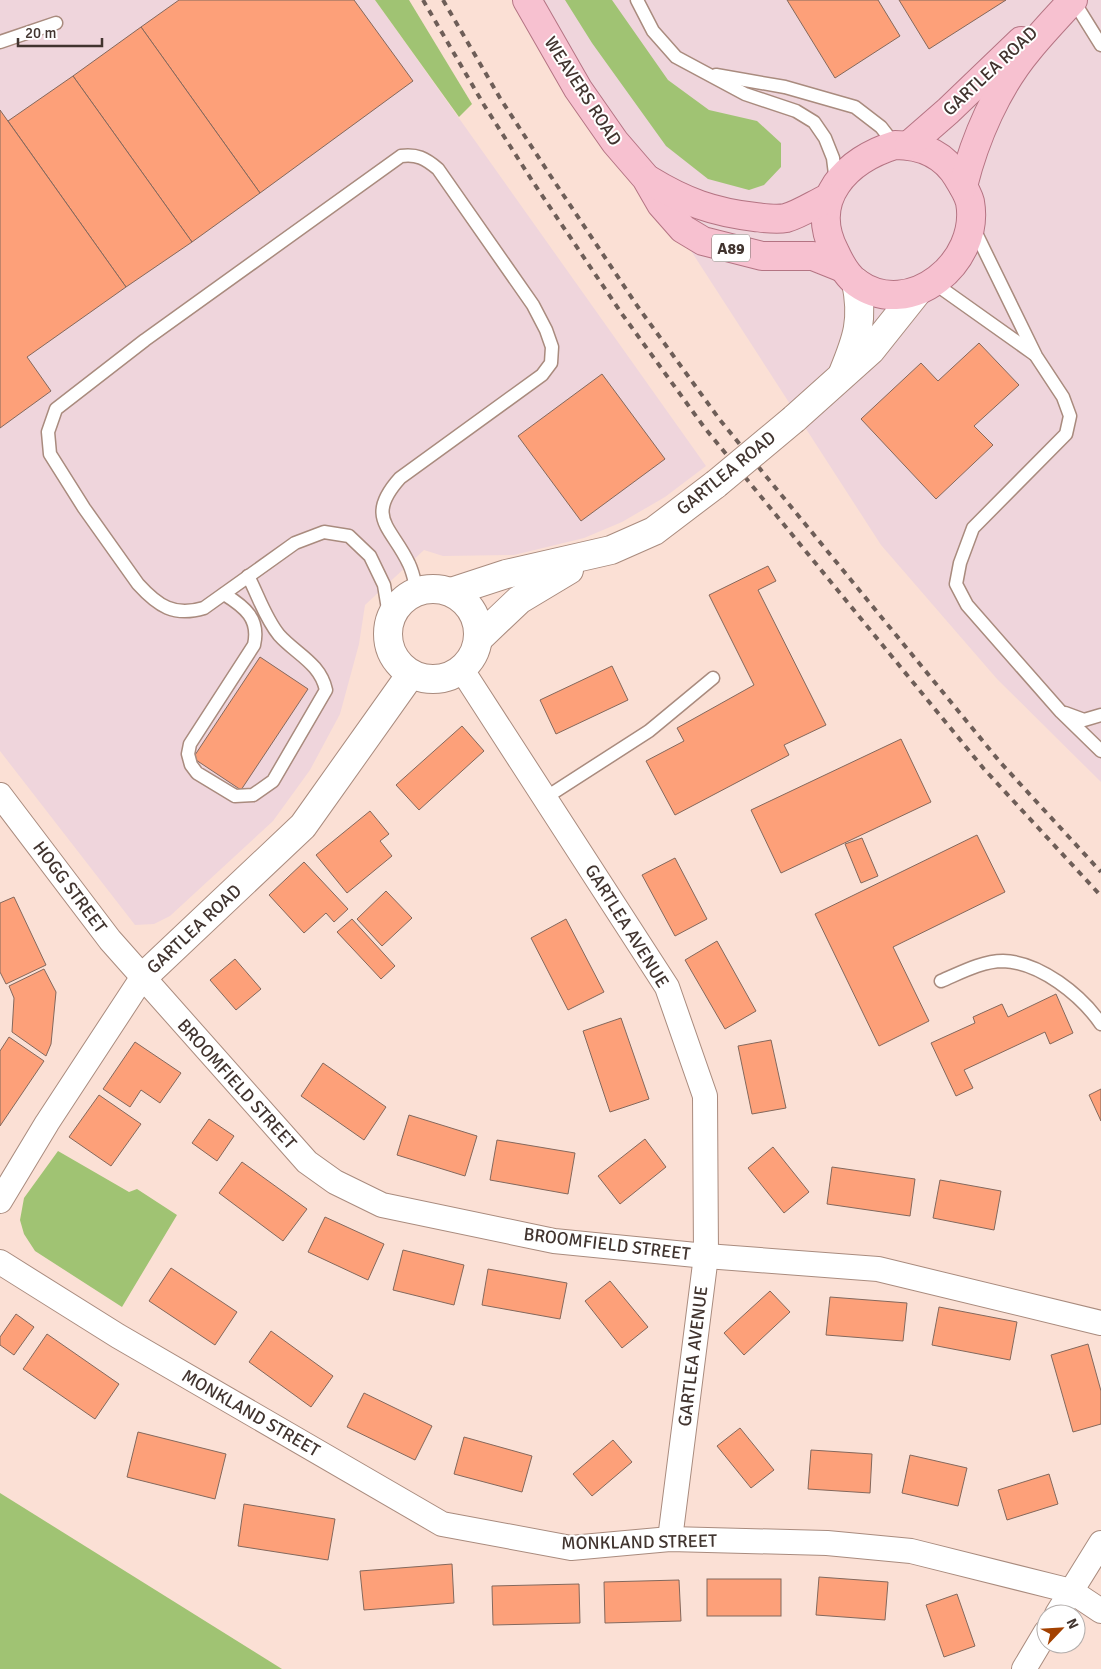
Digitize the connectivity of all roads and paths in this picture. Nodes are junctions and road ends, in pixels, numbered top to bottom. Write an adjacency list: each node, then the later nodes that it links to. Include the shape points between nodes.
1 (527, 0): 9 (main road, WEAVERS ROAD / A89, via 578,89 615,142)
2 (637, 0): 7 (lane, via 653,31 676,57)
3 (1073, 0): 6 (lane)
4 (56, 22): 5 (lane)
5 (0, 42)
6 (1101, 46)
7 (711, 74): 8 (lane, via 785,87 855,107); 11 (lane, via 745,94 796,111 814,122 833,158)
8 (902, 145): 10 (main road, via 928,150 943,159); 10 (main road, GARTLEA ROAD / A89, via 948,111 1011,49 1073,0 1028,50 999,94 969,161); 11 (main road, A89, via 866,157 850,169)
9 (646, 178): 11 (main road, WEAVERS ROAD / A89, via 697,206 729,214 769,218 786,218); 13 (main road, WEAVERS ROAD / A89, via 661,204 683,229 703,241 762,256 813,256)
10 (963, 186): 12 (main road, via 970,202)
11 (832, 191): 13 (main road, via 826,216 827,232)
12 (971, 222): 14 (main road, via 967,242 958,258 947,272); 15 (lane)
13 (849, 275): 14 (main road, A89, via 874,292 896,295); 16 (street, GARTLEA ROAD, via 861,307 855,343)
14 (926, 287): 15 (lane); 16 (street, GARTLEA ROAD, via 871,350)
15 (1036, 356): 27 (lane, via 1063,397 1070,416 1066,434 973,528 956,584 967,605)
16 (841, 377): 17 (street, GARTLEA ROAD, bridge, via 716,484 654,531)
17 (601, 553): 20 (street, GARTLEA ROAD, via 506,574); 23 (street, GARTLEA ROAD, via 536,587)
18 (248, 576): 21 (lane); 21 (lane, via 271,623 280,636 316,667 326,690 273,781 253,796 235,796 197,773 188,754 190,744 254,645 256,634 251,616 244,607); 22 (lane, via 295,543 324,532 349,536 370,556 384,585)
19 (417, 591): 20 (street, GARTLEA ROAD, via 433,588); 21 (lane, via 410,565 384,521 382,509 387,492 400,478 542,375 551,363 552,347 532,305 438,169 414,154 401,156 358,185 56,409 48,432 50,454 115,553 148,594 166,608 188,613 204,608); 22 (street, via 401,602)
20 (451, 592): 23 (street, via 466,602 476,618)
21 (224, 594)
22 (390, 621): 25 (street, via 388,640 392,655)
23 (479, 638): 24 (street, GARTLEA ROAD, via 475,653)
24 (462, 670): 25 (street, via 445,679 430,680); 31 (street, GARTLEA AVENUE)
25 (411, 674): 32 (street, GARTLEA ROAD, via 303,826)
26 (713, 678): 31 (lane, via 649,731)
27 (1060, 712): 28 (lane, via 1084,720); 29 (lane)
28 (1101, 715)
29 (1101, 751)
30 (0, 795): 32 (street, HOGG STREET)
31 (545, 798): 36 (street, GARTLEA AVENUE, via 667,987 706,1096)
32 (142, 978): 35 (street, GARTLEA ROAD); 36 (street, BROOMFIELD STREET, via 307,1162 335,1182 382,1205 554,1241)
33 (941, 981): 34 (lane, via 1002,961 1027,965 1060,982)
34 (1101, 1024)
35 (0, 1201)
36 (706, 1256): 38 (street, BROOMFIELD STREET, via 878,1269); 39 (street, GARTLEA AVENUE)
37 (0, 1262): 39 (street, MONKLAND STREET, via 118,1336 442,1524 572,1548)
38 (1101, 1323)
39 (670, 1539): 41 (street, MONKLAND STREET, via 827,1544 911,1551)
40 (1101, 1543): 41 (street)
41 (1071, 1591): 42 (street); 43 (street, MONKLAND STREET)
42 (1063, 1604)
43 (1101, 1611)
44 (1036, 1649): 45 (street)
45 (1024, 1669)

